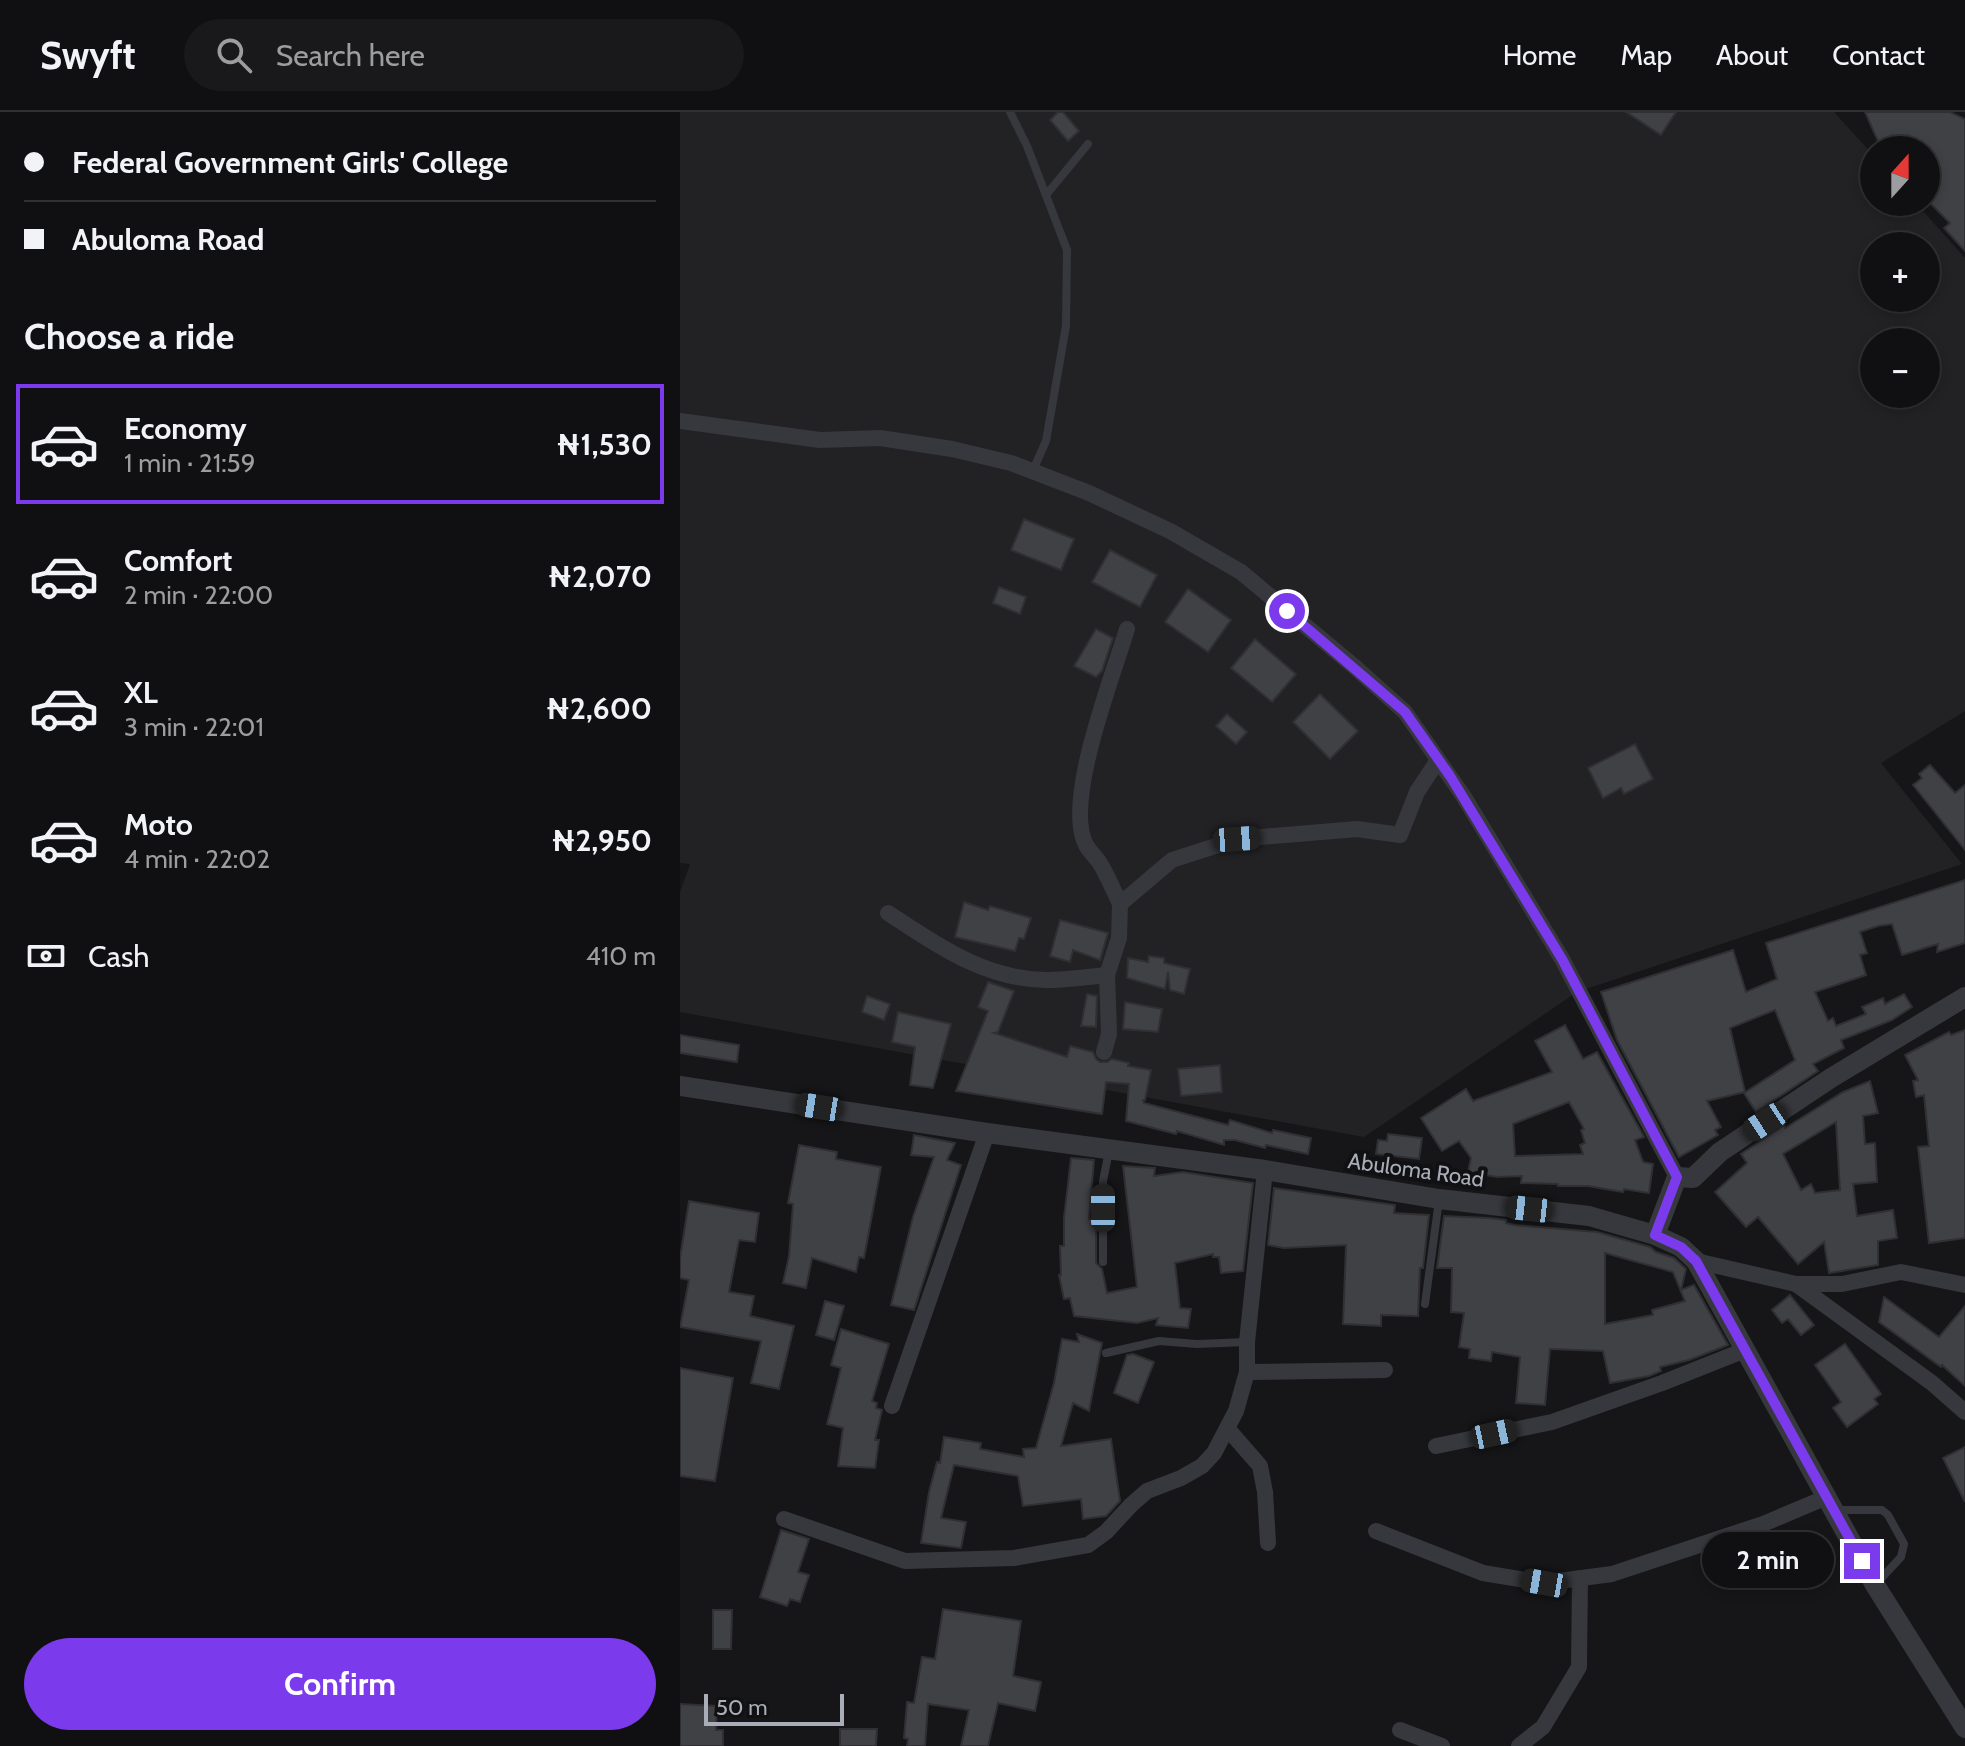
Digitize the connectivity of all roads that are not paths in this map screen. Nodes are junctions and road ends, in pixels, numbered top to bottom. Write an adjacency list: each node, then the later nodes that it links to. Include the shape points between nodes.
1 (1010, 112): 3 (lane)
2 (1088, 144): 3 (lane)
3 (1046, 195): 5 (lane, via 1067,250 1066,326 1046,441)
4 (680, 421): 5 (street, via 820,440 880,438)
5 (1033, 470): 7 (street, via 1170,531 1241,572 1405,712)
6 (1127, 629): 8 (street, via 1088,750 1081,822 1085,844)
7 (1438, 760): 8 (street, via 1417,792 1400,835 1357,829 1237,839 1172,860); 17 (street, via 1562,959)
8 (1120, 904): 10 (street, via 1119,938)
9 (888, 913): 10 (street, via 952,956 1005,975 1045,980)
10 (1107, 975): 12 (street, via 1109,1034)
11 (1965, 997): 17 (street, via 1807,1094 1720,1152 1693,1178)
12 (1104, 1052)
13 (680, 1086): 14 (street, Abuloma Road)
14 (987, 1133): 15 (street, Abuloma Road); 30 (street)
15 (1109, 1150): 16 (street, Abuloma Road); 21 (lane, via 1103,1181)
16 (1265, 1170): 18 (street, Abuloma Road); 25 (street)
17 (1677, 1177): 19 (street)
18 (1439, 1199): 19 (street, Abuloma Road, via 1589,1216); 24 (lane)
19 (1655, 1235): 20 (street, Abuloma Road)
20 (1696, 1261): 22 (street); 26 (street, Abuloma Road)
21 (1103, 1262)
22 (1796, 1284): 23 (street, via 1842,1284 1901,1272); 31 (street)
23 (1965, 1285)
24 (1425, 1304)
25 (1247, 1342): 27 (lane, via 1159,1341); 29 (street)
26 (1745, 1350): 33 (street, via 1552,1422); 34 (street, Abuloma Road)
27 (1106, 1353)
28 (1385, 1370): 29 (street)
29 (1247, 1372): 32 (street)
30 (892, 1406)
31 (1965, 1412)
32 (1227, 1428): 35 (street, via 1202,1466 1147,1491 1088,1545 1014,1558 905,1561); 37 (street, via 1260,1466)
33 (1436, 1446)
34 (1831, 1503): 38 (street, via 1612,1574); 39 (street, Abuloma Road); 39 (lane, via 1882,1510 1904,1544 1901,1557)
35 (784, 1519)
36 (1376, 1531): 38 (street, via 1483,1573 1544,1583)
37 (1268, 1543)
38 (1580, 1578): 43 (street, via 1579,1667 1543,1727)
39 (1875, 1585): 40 (street, Abuloma Road)
40 (1965, 1728)
41 (1400, 1730): 42 (street)
42 (1442, 1746)
43 (1519, 1746)

